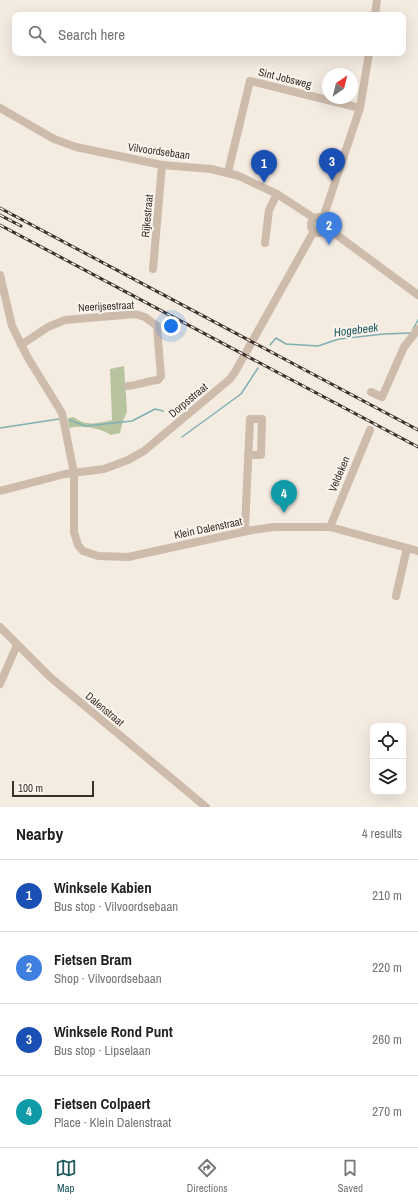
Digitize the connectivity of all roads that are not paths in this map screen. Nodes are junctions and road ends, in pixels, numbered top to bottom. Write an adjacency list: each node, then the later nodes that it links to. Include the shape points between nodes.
1 (377, 0): 2 (street)
2 (375, 12)
3 (369, 56): 5 (street)
4 (0, 108): 6 (street, Vilvoordsebaan, via 54,139 97,152)
5 (360, 108): 7 (street, Sint Jobsweg, via 250,81); 9 (street)
6 (162, 165): 7 (street, Vilvoordsebaan); 13 (street, Rijkestraat)
7 (228, 172): 8 (street, Vilvoordsebaan, via 253,181)
8 (277, 194): 9 (street, Vilvoordsebaan); 12 (street, via 269,210)
9 (318, 218): 10 (street, via 325,220); 11 (street, via 311,226)
10 (326, 226): 11 (street, via 323,232); 15 (street)
11 (314, 231): 22 (street, Dorpsstraat, via 230,379 144,452 113,466)
12 (265, 243)
13 (153, 269)
14 (0, 275): 17 (street, via 12,326)
15 (418, 295)
16 (418, 329): 19 (street, via 404,347 382,397)
17 (21, 345): 18 (street, Neerijsestraat, via 48,327 65,320 135,314 145,317 157,326 161,376 158,380); 22 (street, via 62,413)
18 (128, 386)
19 (371, 392)
20 (370, 430): 24 (street, Veldeken)
21 (248, 455): 25 (street)
22 (74, 473): 23 (street, Dorpsstraat); 25 (street, Klein Dalenstraat, via 76,541 83,551 90,555 128,556)
23 (0, 491)
24 (330, 527): 25 (street, Klein Dalenstraat, via 274,527); 26 (street, Klein Dalenstraat)
25 (246, 531)
26 (407, 548): 27 (street, Klein Dalenstraat); 28 (street)
27 (418, 551)
28 (396, 596)
29 (0, 627): 30 (street, Dalenstraat)
30 (17, 645): 31 (street); 32 (street, Dalenstraat)
31 (0, 684)
32 (194, 803): 33 (street, Dalenstraat)
33 (206, 807)

